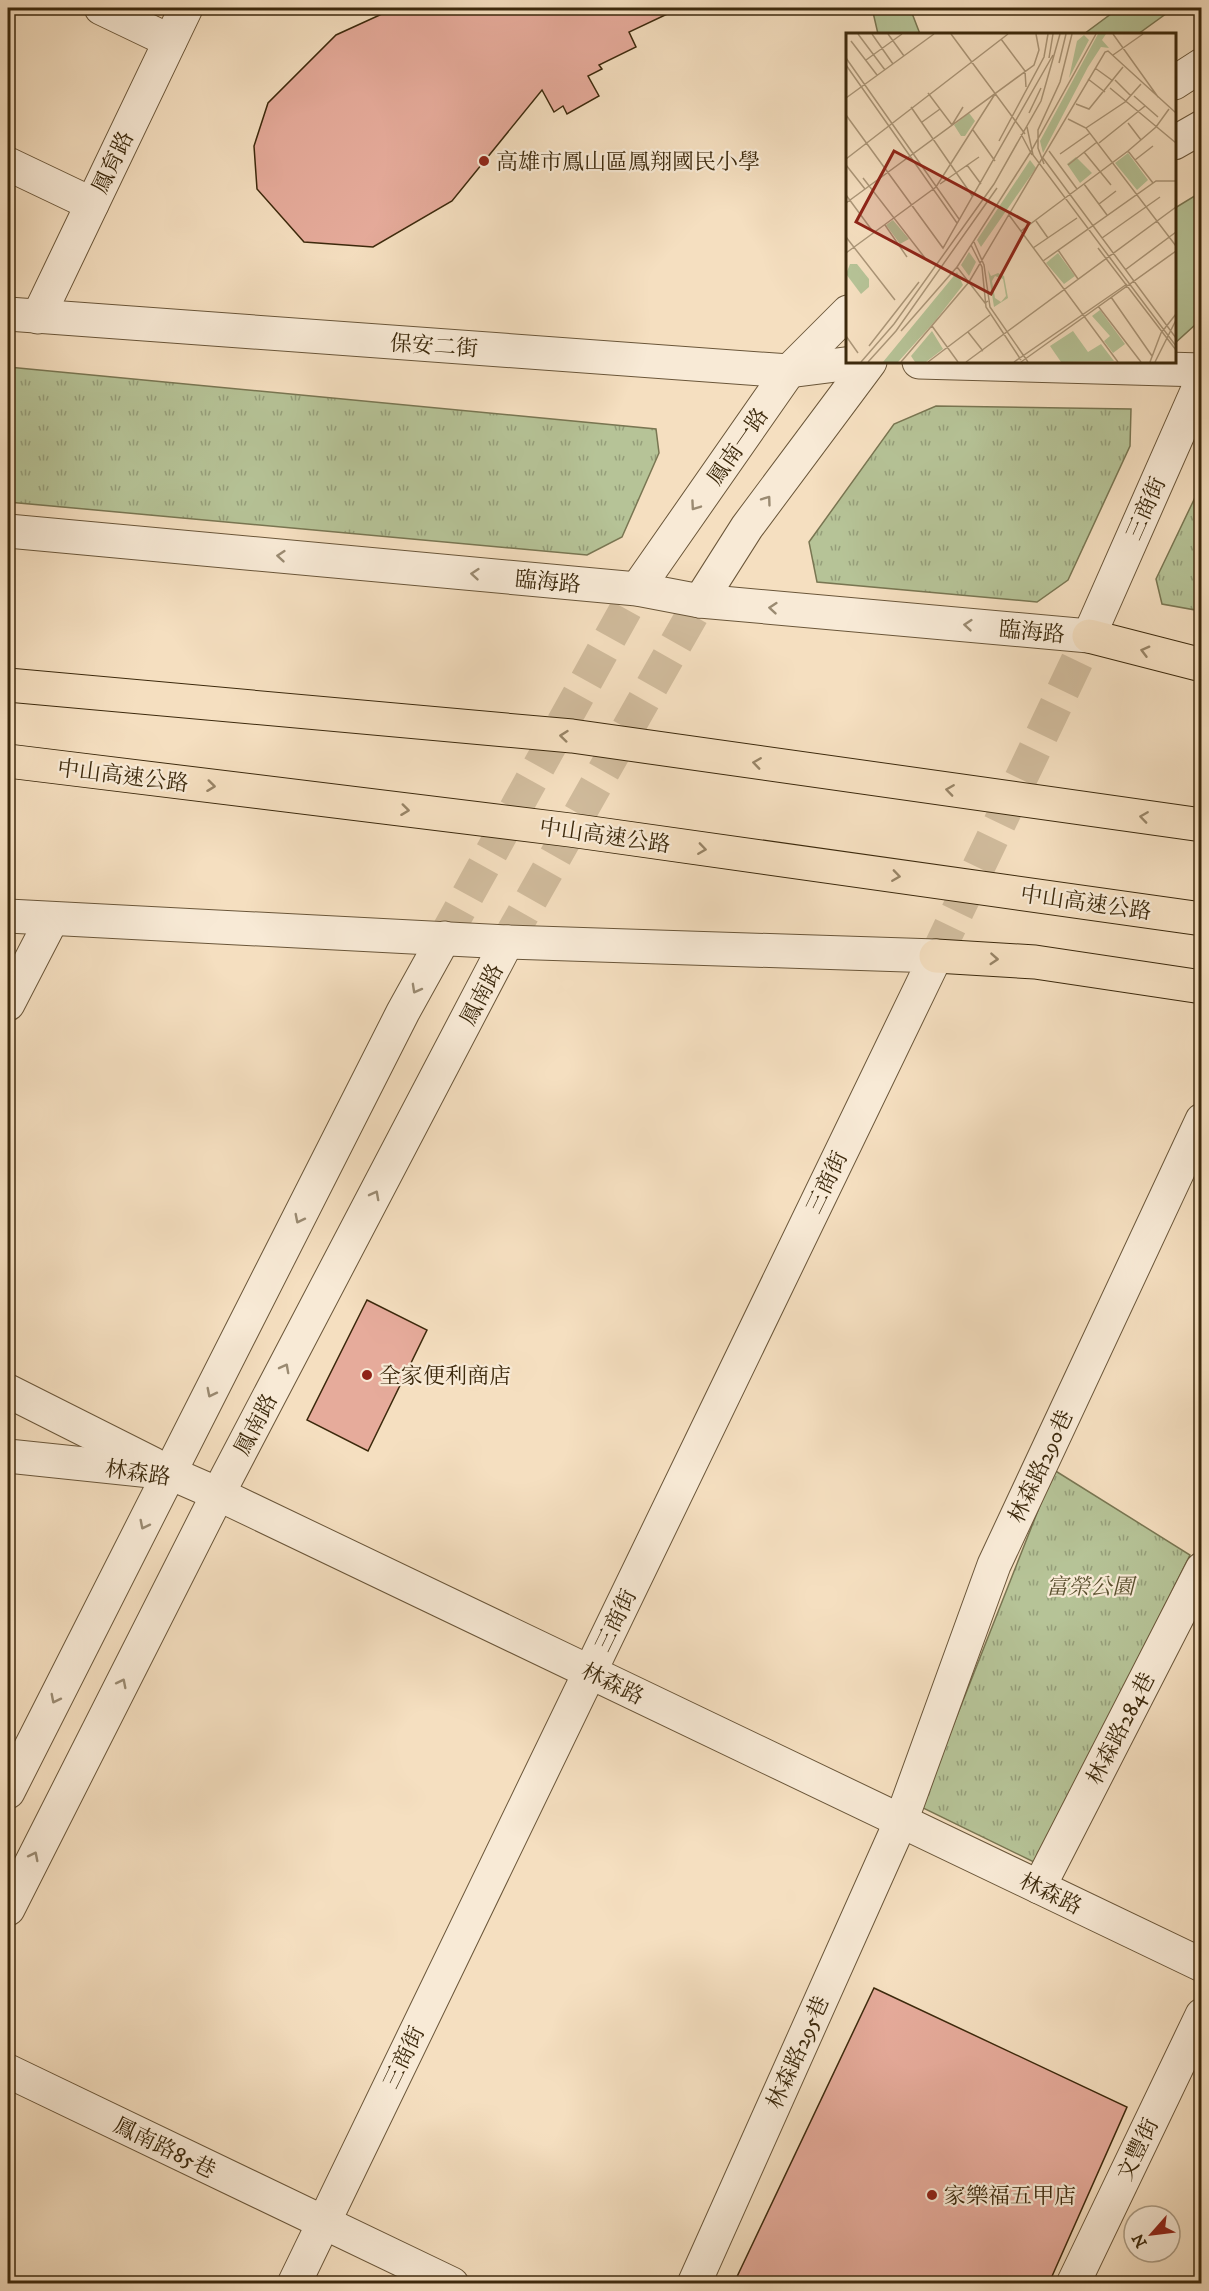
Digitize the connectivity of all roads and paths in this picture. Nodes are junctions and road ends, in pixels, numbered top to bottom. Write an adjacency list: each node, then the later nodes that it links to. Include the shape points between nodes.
1 (101, 8): 3 (street)
2 (186, 8): 3 (street, 鳳育路)
3 (170, 41): 9 (street, 鳳育路)
4 (1202, 65): 5 (street)
5 (1176, 82)
6 (1202, 127): 7 (street)
7 (1176, 142)
8 (8, 164): 9 (street)
9 (92, 204): 11 (street, 鳳育路)
10 (846, 314): 16 (street, 鳳南一路)
11 (23, 315): 16 (street, 保安二街)
12 (852, 363): 16 (street, 保安二街)
13 (869, 363): 20 (street, one-way to 13, via 747,527)
14 (954, 363): 15 (street)
15 (1202, 370)
16 (789, 371): 19 (street, 鳳南一路, one-way to 19)
17 (1202, 380): 21 (street, 三商街)
18 (8, 531): 19 (street, 臨海路, one-way to 18)
19 (637, 589): 20 (street, 臨海路)
20 (700, 601): 21 (street, 臨海路, one-way to 20)
21 (1089, 636): 22 (highway, one-way to 21)
22 (1202, 665)
23 (8, 685): 25 (highway, one-way to 23, bridge, via 572,736)
24 (8, 761): 27 (highway, 中山高速公路, one-way to 27, bridge, via 570,830)
25 (1202, 825)
26 (8, 916): 28 (street)
27 (1202, 918)
28 (52, 919): 29 (street); 33 (street)
29 (444, 938): 30 (street); 37 (street, one-way to 37)
30 (507, 942): 31 (street); 38 (street, 鳳南路, one-way to 30)
31 (936, 956): 32 (highway, one-way to 32, via 1035,962); 40 (street, 三商街)
32 (1202, 987)
33 (8, 1005)
34 (1202, 1120): 42 (street, 林森路290巷, via 994,1565)
35 (8, 1391): 37 (street)
36 (8, 1456): 37 (street, 林森路)
37 (170, 1473): 38 (street, 林森路); 41 (street, one-way to 41)
38 (218, 1494): 40 (street, 林森路); 44 (street, 鳳南路, one-way to 38)
39 (1202, 1569): 43 (street, 林森路284巷)
40 (589, 1672): 42 (street, 林森路); 48 (street, 三商街)
41 (8, 1792)
42 (901, 1821): 43 (street, 林森路); 51 (street, 林森路295巷)
43 (1039, 1887): 45 (street, 林森路)
44 (8, 1909)
45 (1202, 1965)
46 (1202, 2015): 52 (street, 文豐街)
47 (8, 2071): 48 (street, 鳳南路85巷)
48 (323, 2222): 49 (street, 三商街); 50 (street, 鳳南路85巷)
49 (294, 2283)
50 (452, 2283)
51 (694, 2283)
52 (1073, 2283)

